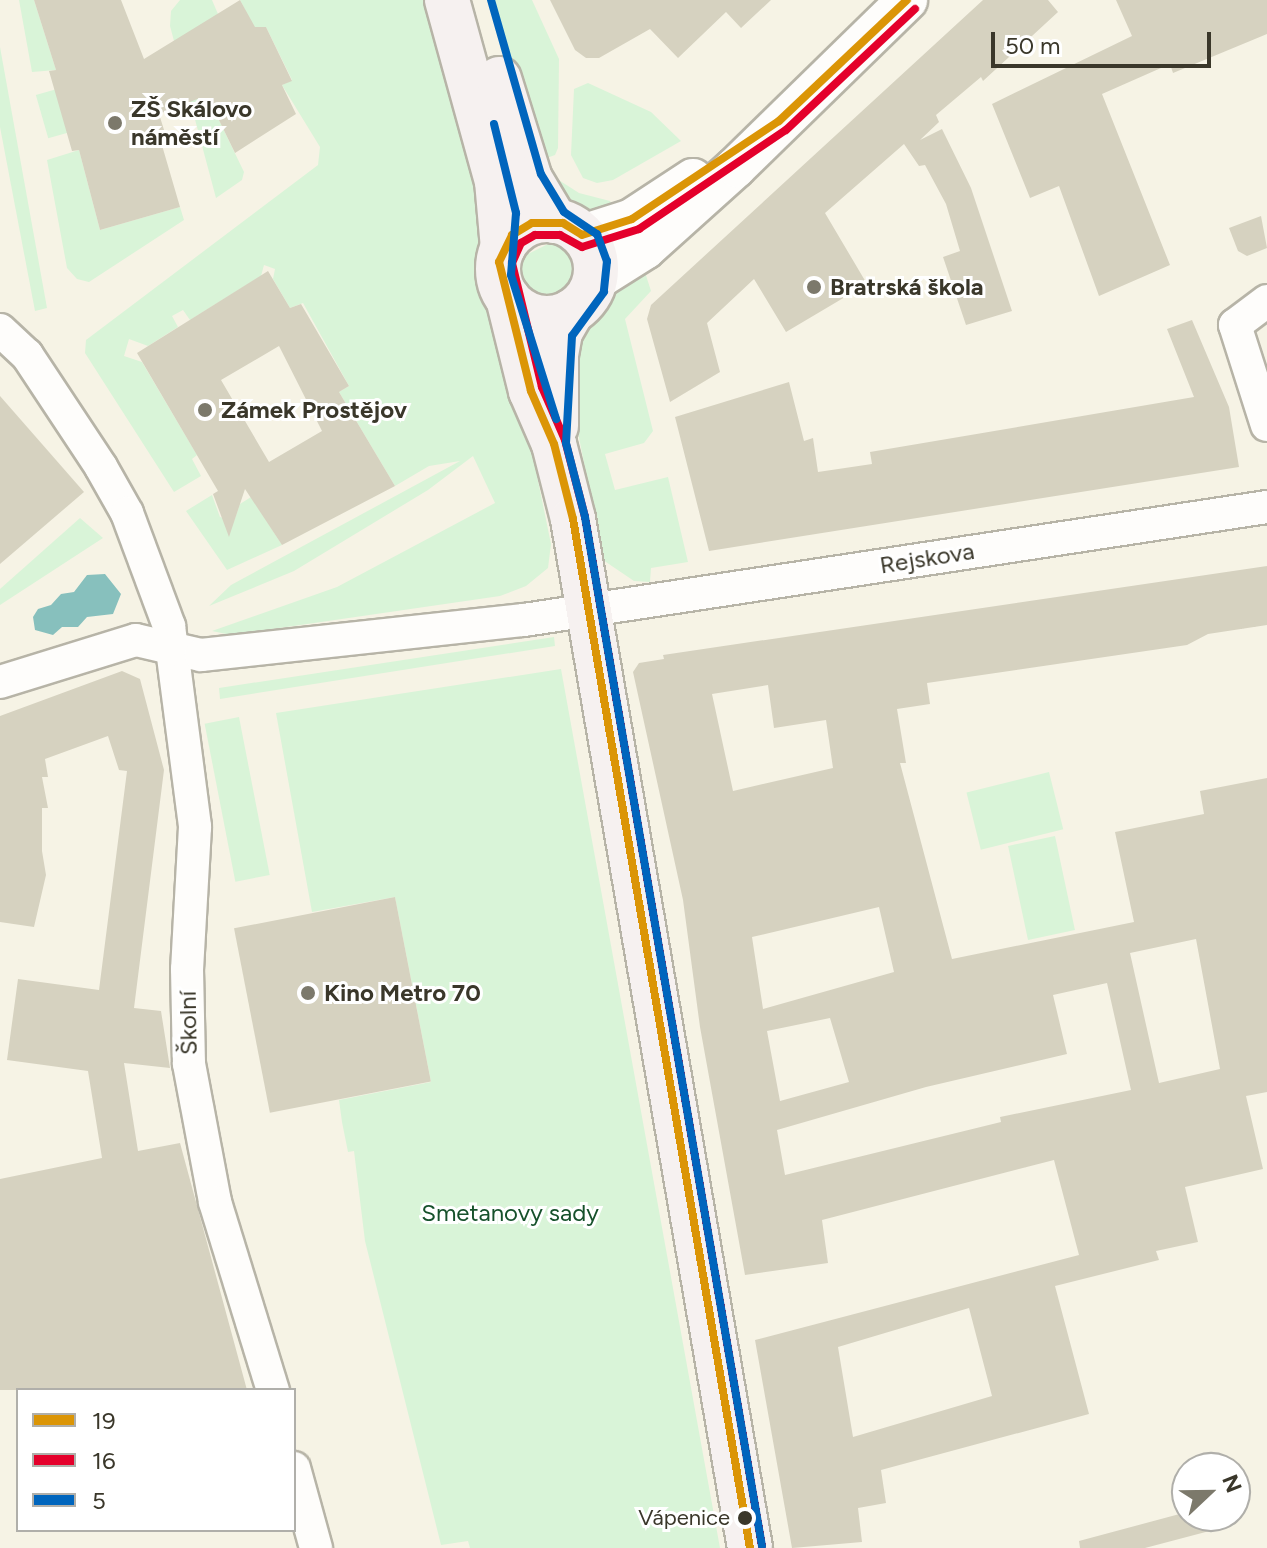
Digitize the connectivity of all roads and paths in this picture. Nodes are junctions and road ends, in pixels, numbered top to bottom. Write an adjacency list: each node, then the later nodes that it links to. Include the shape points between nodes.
1 (447, 0): 6 (main road, via 497,181)
2 (479, 0): 5 (main road, via 517,140 539,197)
3 (907, 0): 4 (street)
4 (779, 121): 5 (street, via 632,219); 7 (street, via 645,249)
5 (568, 228): 6 (main road, via 525,226); 7 (main road, via 595,263)
6 (503, 248): 8 (main road, via 499,270)
7 (583, 296): 8 (main road, via 541,317); 12 (main road, via 560,332)
8 (508, 298): 12 (main road, via 531,391)
9 (1267, 301): 11 (street, via 1235,325)
10 (0, 330): 15 (street, Školní, via 39,371 127,513)
11 (1267, 425)
12 (554, 444): 14 (main road, via 573,519)
13 (1267, 507): 14 (street, Rejskova)
14 (587, 612): 15 (street, Rejskova, via 201,655); 20 (main road)
15 (173, 647): 16 (street, Rejskova, via 136,640); 17 (street, Školní, via 195,827 187,969 189,1064 215,1202)
16 (0, 682)
17 (272, 1388)
18 (296, 1475): 19 (street)
19 (316, 1548)
20 (750, 1548)

